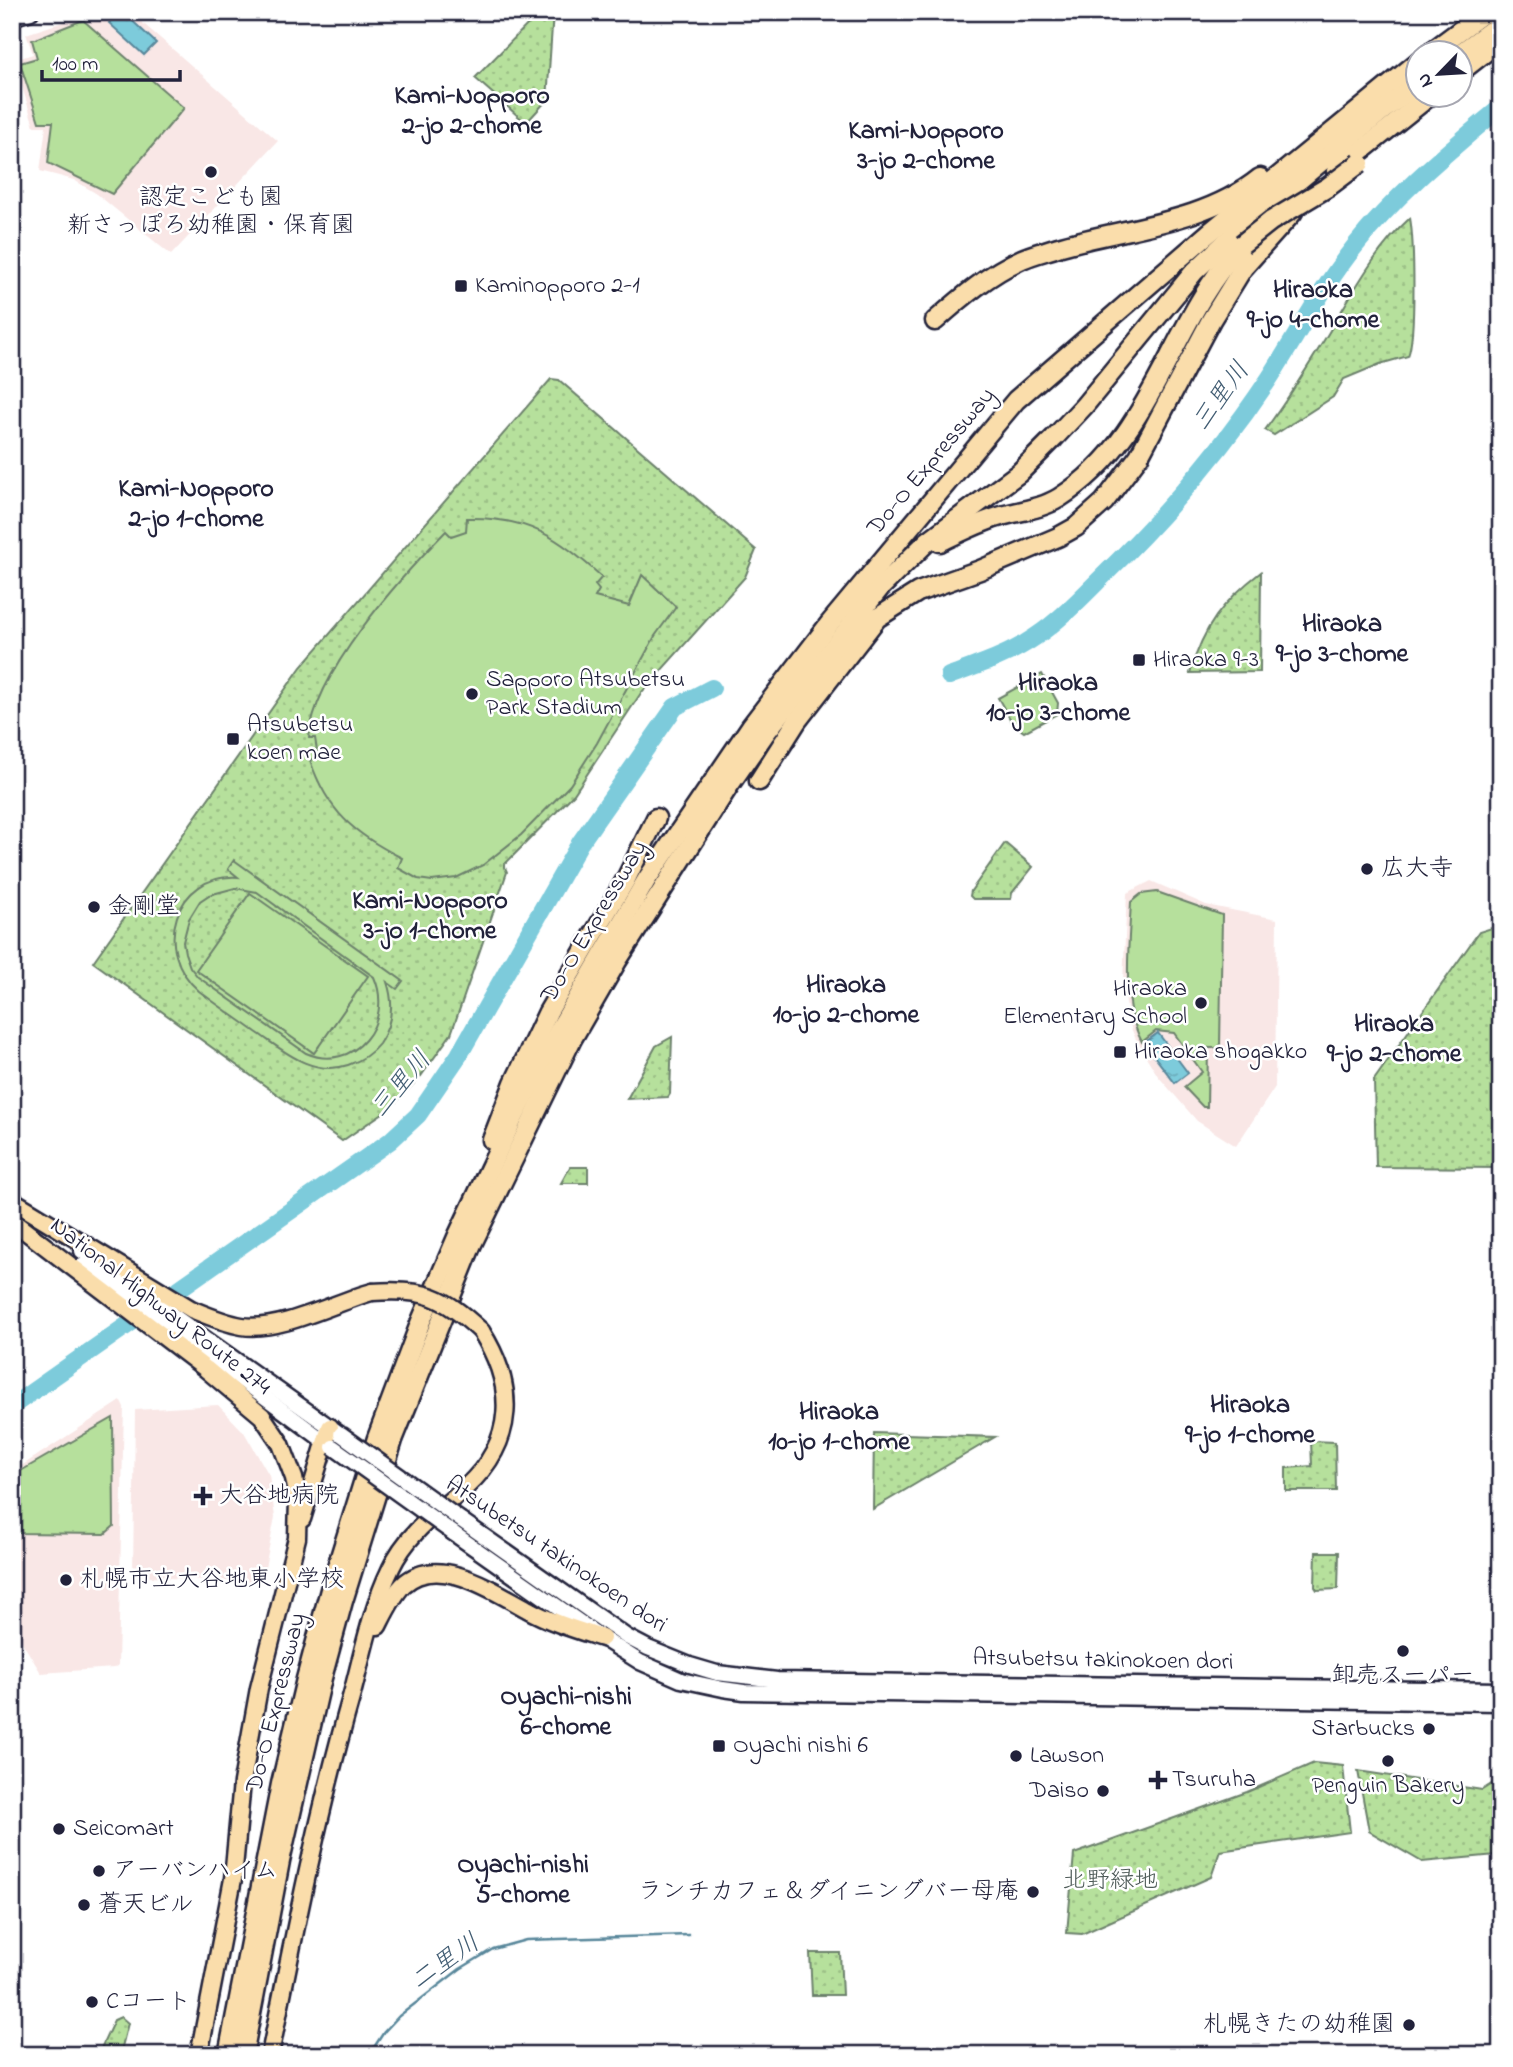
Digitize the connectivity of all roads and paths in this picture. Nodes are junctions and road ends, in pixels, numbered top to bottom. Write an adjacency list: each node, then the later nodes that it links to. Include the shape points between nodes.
1 (31, 12): 3 (main road)
2 (1485, 12): 5 (highway)
3 (12, 18)
4 (1501, 23): 7 (highway)
5 (1451, 38)
6 (1501, 40): 9 (highway)
7 (1474, 43)
8 (1501, 54): 10 (highway)
9 (1474, 62)
10 (1474, 76)
11 (1404, 79): 16 (highway, via 1324,126 1234,196 1189,214 1024,258 986,279)
12 (1404, 81): 22 (highway, Do-O Expressway, via 1209,233 1016,400 830,623 751,726 647,879 560,1028)
13 (1404, 85): 17 (highway, Do-O Expressway, via 1382,111 1194,272 1084,406 1019,472 928,541)
14 (1414, 108): 18 (highway, via 1327,178 1243,268 1139,456 1104,502 1058,537 918,592 877,618 797,720)
15 (1431, 108): 17 (highway, bridge, via 1328,187 1242,244 1204,292 1121,442 1085,479 1057,499 973,525 933,546)
16 (935, 321)
17 (880, 588): 33 (highway, Do-O Expressway, via 764,735 668,878 572,1039 472,1244 393,1440 343,1601 297,1784)
18 (760, 781)
19 (656, 818): 22 (highway, via 526,1058)
20 (12, 1200): 21 (highway)
21 (19, 1218): 23 (highway, National Highway Route 274); 23 (highway, National Highway Route 274)
22 (458, 1235): 32 (highway, Do-O Expressway, via 377,1438 331,1586 281,1784)
23 (109, 1277): 24 (highway, National Highway Route 274); 24 (main road, Atsubetsu takinokoen dori); 28 (highway, National Highway Route 274, bridge, via 245,1327 290,1320 372,1292 400,1290 456,1308 494,1350 506,1385 504,1428 496,1448 477,1476 398,1553)
24 (172, 1328): 25 (main road, Atsubetsu takinokoen dori); 26 (highway, National Highway Route 274, via 273,1430 294,1478)
25 (332, 1437): 26 (highway); 27 (main road, Atsubetsu takinokoen dori, bridge, via 453,1533); 29 (main road, Atsubetsu takinokoen dori, bridge, via 461,1520 627,1637 717,1673 777,1680)
26 (297, 1538): 31 (highway, National Highway Route 274, via 259,1688 233,1879)
27 (602, 1638): 28 (highway, via 530,1611 473,1580 431,1574 405,1583 390,1601); 30 (main road, Atsubetsu takinokoen dori, via 674,1677 744,1692)
28 (361, 1662): 34 (highway, National Highway Route 274, via 309,1861)
29 (1501, 1690)
30 (1501, 1703)
31 (199, 2055)
32 (228, 2055)
33 (243, 2055)
34 (271, 2055)

